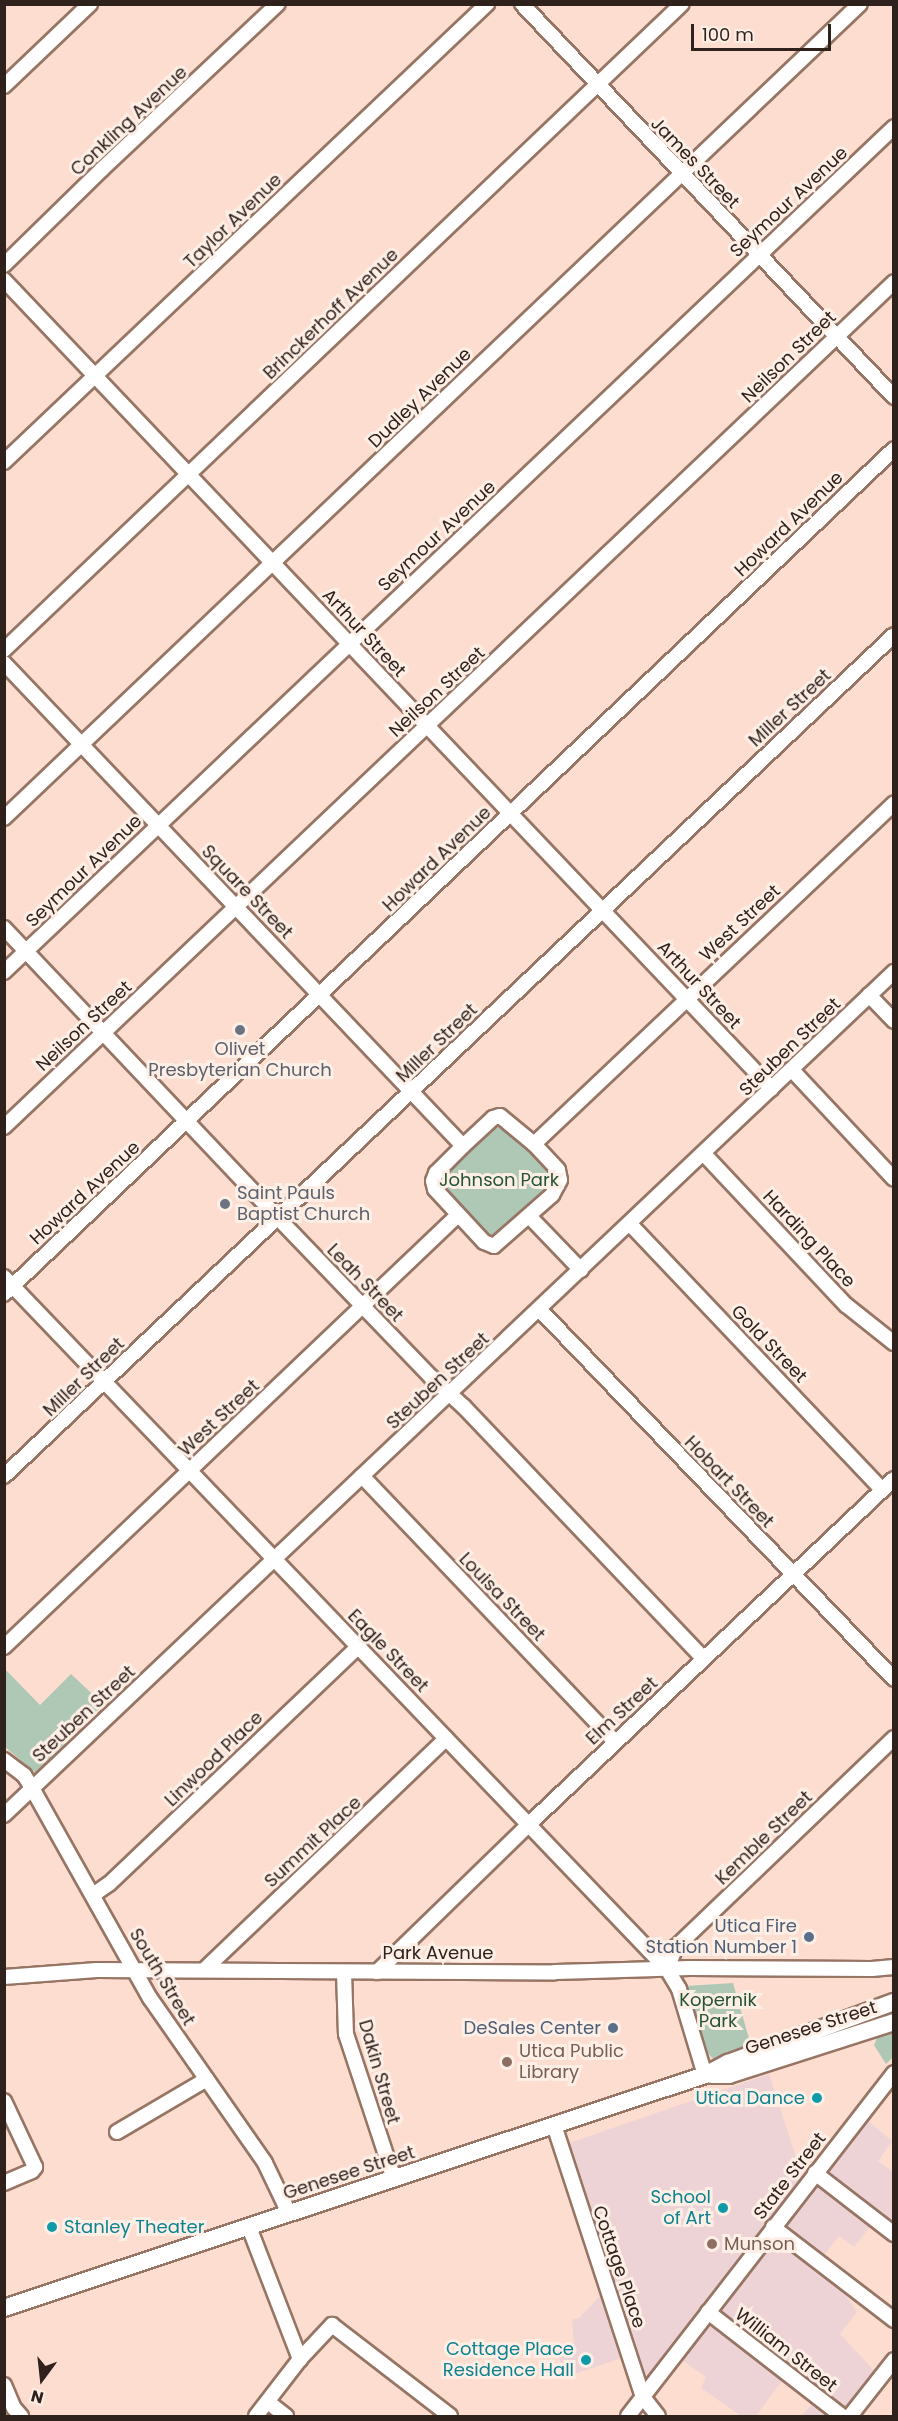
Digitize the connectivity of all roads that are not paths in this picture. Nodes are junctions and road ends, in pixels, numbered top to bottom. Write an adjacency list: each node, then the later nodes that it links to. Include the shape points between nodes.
1 (90, 4): 8 (street)
2 (487, 4): 16 (street, Taylor Avenue)
3 (522, 4): 7 (street, James Street)
4 (682, 4): 7 (street, Brinckerhoff Avenue)
5 (860, 4): 10 (street, Dudley Avenue)
6 (271, 7): 12 (street, Conkling Avenue)
7 (597, 85): 10 (street, James Street); 20 (street, Brinckerhoff Avenue)
8 (4, 86)
9 (894, 127): 11 (street, Seymour Avenue)
10 (681, 174): 11 (street, James Street); 21 (street, Dudley Avenue)
11 (758, 255): 15 (street, James Street); 23 (street, Seymour Avenue)
12 (4, 265)
13 (4, 280): 16 (street, Arthur Street)
14 (894, 282): 15 (street, Neilson Street)
15 (836, 337): 17 (street, James Street); 26 (street, Neilson Street)
16 (95, 375): 19 (street, Taylor Avenue); 20 (street, Arthur Street)
17 (894, 397)
18 (894, 449): 29 (street, Howard Avenue)
19 (4, 462)
20 (190, 475): 21 (street, Arthur Street); 24 (street, Brinckerhoff Avenue)
21 (273, 563): 23 (street, Arthur Street); 27 (street, Dudley Avenue)
22 (894, 635): 33 (street, Miller Street)
23 (349, 644): 26 (street, Arthur Street); 31 (street, Seymour Avenue)
24 (4, 650)
25 (4, 663): 27 (street, Square Street)
26 (428, 727): 29 (street, Arthur Street); 32 (street, Neilson Street)
27 (82, 745): 30 (street, Dudley Avenue); 31 (street, Square Street)
28 (894, 803): 40 (street, West Street)
29 (510, 813): 33 (street, Arthur Street); 38 (street, Howard Avenue)
30 (4, 818)
31 (159, 825): 32 (street, Square Street); 35 (street, Seymour Avenue)
32 (236, 907): 38 (street, Square Street); 42 (street, Neilson Street)
33 (603, 910): 40 (street, Arthur Street); 45 (street, Miller Street)
34 (4, 928): 35 (street, Leah Street)
35 (26, 951): 36 (street, Seymour Avenue); 42 (street, Leah Street)
36 (4, 972)
37 (894, 972): 39 (street, Steuben Street)
38 (320, 995): 45 (street, Square Street); 46 (street, Howard Avenue)
39 (869, 995): 41 (street); 43 (street, Steuben Street)
40 (686, 998): 44 (street, Arthur Street); 48 (street, West Street)
41 (894, 1021)
42 (104, 1033): 46 (street, Leah Street); 47 (street, Neilson Street)
43 (792, 1070): 44 (street, Steuben Street); 51 (street)
44 (772, 1089): 50 (street, Steuben Street)
45 (412, 1091): 49 (street, Square Street); 54 (street, Miller Street)
46 (188, 1121): 54 (street, Leah Street); 57 (street, Howard Avenue)
47 (4, 1127)
48 (534, 1144): 49 (street, via 500,1116); 53 (street, via 558,1170 560,1180 552,1195)
49 (463, 1146): 52 (street, via 433,1181 435,1189)
50 (704, 1154): 55 (street, Steuben Street); 60 (street, Harding Place, via 846,1305)
51 (894, 1179)
52 (458, 1215): 53 (street, via 484,1242 494,1246); 58 (street, West Street)
53 (529, 1216): 56 (street)
54 (278, 1218): 58 (street, Leah Street); 61 (street, Miller Street)
55 (630, 1224): 56 (street, Steuben Street); 67 (street, Gold Street)
56 (581, 1270): 59 (street, Steuben Street)
57 (7, 1286): 61 (street, Eagle Street)
58 (362, 1306): 62 (street, Leah Street); 63 (street, West Street)
59 (540, 1310): 62 (street, Steuben Street); 69 (street, Hobart Street)
60 (894, 1343)
61 (105, 1382): 63 (street, Eagle Street); 64 (street, Miller Street)
62 (450, 1394): 65 (street, Steuben Street); 72 (street, Leah Street)
63 (189, 1471): 68 (street, Eagle Street); 70 (street, West Street)
64 (4, 1476)
65 (362, 1476): 68 (street, Steuben Street); 76 (street, Louisa Street)
66 (894, 1479): 67 (street, Elm Street)
67 (882, 1490): 69 (street, Elm Street)
68 (274, 1560): 71 (street, Eagle Street); 78 (street, Steuben Street)
69 (793, 1574): 72 (street, Elm Street); 73 (street, Hobart Street)
70 (4, 1647)
71 (358, 1647): 75 (street, Eagle Street); 81 (street, Linwood Place)
72 (703, 1659): 76 (street, Elm Street)
73 (894, 1679)
74 (894, 1738): 83 (street, Kemble Street, via 676,1947)
75 (446, 1739): 80 (street, Eagle Street); 85 (street, Summit Place)
76 (615, 1742): 80 (street, Elm Street)
77 (4, 1760): 78 (street, South Street, via 24,1775)
78 (33, 1788): 79 (street, Steuben Street); 81 (street, South Street)
79 (4, 1815)
80 (527, 1826): 83 (street, Eagle Street); 88 (street, Elm Street)
81 (93, 1895): 86 (street, South Street)
82 (894, 1967): 84 (street, Park Avenue)
83 (667, 1969): 84 (street, Park Avenue); 88 (street, Park Avenue); 94 (street, Eagle Street, via 679,1989)
84 (872, 1969): 90 (street, Park Avenue)
85 (204, 1970): 86 (street, Park Avenue); 87 (street, Park Avenue)
86 (135, 1971): 89 (street, Park Avenue, via 47,1972); 95 (street, South Street)
87 (344, 1972): 88 (street, Park Avenue); 100 (street, Dakin Street, via 345,2034)
88 (378, 1972)
89 (4, 1977)
90 (894, 1977)
91 (894, 2002): 94 (main road, Genesee Street)
92 (894, 2022): 94 (main road, Genesee Street, via 729,2075)
93 (894, 2073): 99 (street, State Street)
94 (705, 2075): 97 (main road, Genesee Street)
95 (207, 2079): 98 (street); 102 (street, South Street, via 265,2163)
96 (4, 2101): 101 (street, via 35,2168)
97 (554, 2125): 100 (main road, Genesee Street); 112 (street, Cottage Place)
98 (117, 2132)
99 (815, 2173): 104 (street, State Street); 105 (street)
100 (394, 2179): 102 (main road, Genesee Street)
101 (4, 2182)
102 (289, 2214): 103 (main road, Genesee Street)
103 (249, 2226): 106 (main road, Genesee Street); 109 (street)
104 (773, 2227): 107 (street, State Street); 108 (street)
105 (894, 2234)
106 (4, 2308)
107 (708, 2312): 112 (street, State Street); 120 (street, William Street)
108 (894, 2320)
109 (300, 2360): 113 (street); 117 (street, via 332,2325)
110 (894, 2360): 121 (street)
111 (4, 2385): 114 (street)
112 (643, 2397): 118 (street, State Street); 119 (street, Cottage Place)
113 (268, 2402): 115 (street); 116 (street)
114 (13, 2414)
115 (256, 2416)
116 (286, 2416)
117 (450, 2416)
118 (628, 2416)
119 (658, 2416)
120 (842, 2416)
121 (850, 2416)

